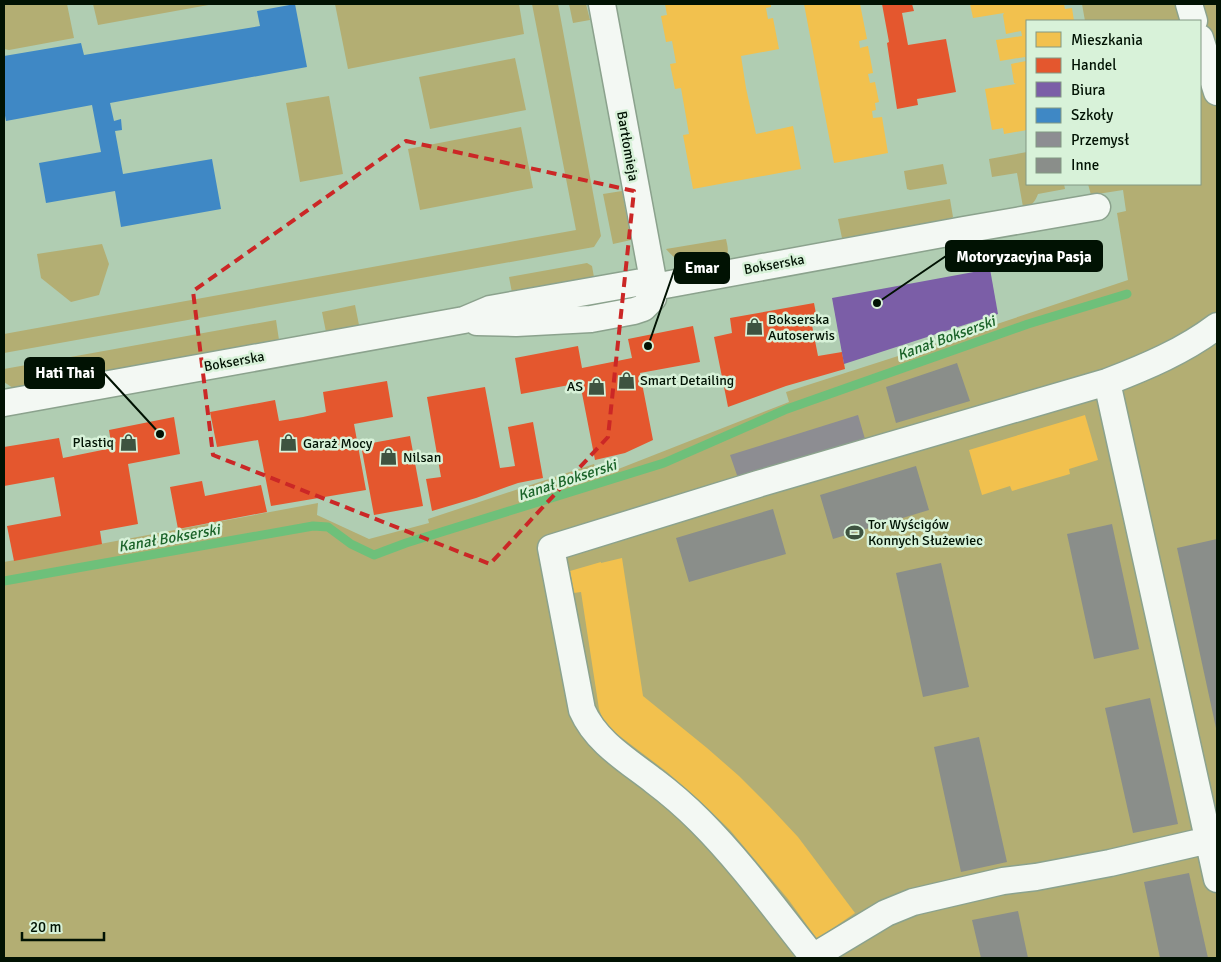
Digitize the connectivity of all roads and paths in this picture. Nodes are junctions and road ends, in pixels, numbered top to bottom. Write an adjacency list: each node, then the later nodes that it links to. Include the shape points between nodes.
1 (602, 4): 7 (street, Bartłomieja)
2 (1189, 4): 3 (street)
3 (1194, 20)
4 (1201, 41): 5 (street)
5 (1217, 92)
6 (1097, 207): 7 (street, Bokserska)
7 (653, 284): 10 (street, Bokserska, via 653,298 649,304 609,316 516,324 464,320)
8 (1217, 326): 9 (street, via 1150,365)
9 (1107, 382): 11 (street); 13 (street, via 551,548 586,720 608,746 700,821 766,896)
10 (4, 403)
11 (1209, 840): 12 (street); 13 (street, via 913,902 886,912)
12 (1217, 879)
13 (814, 958)

